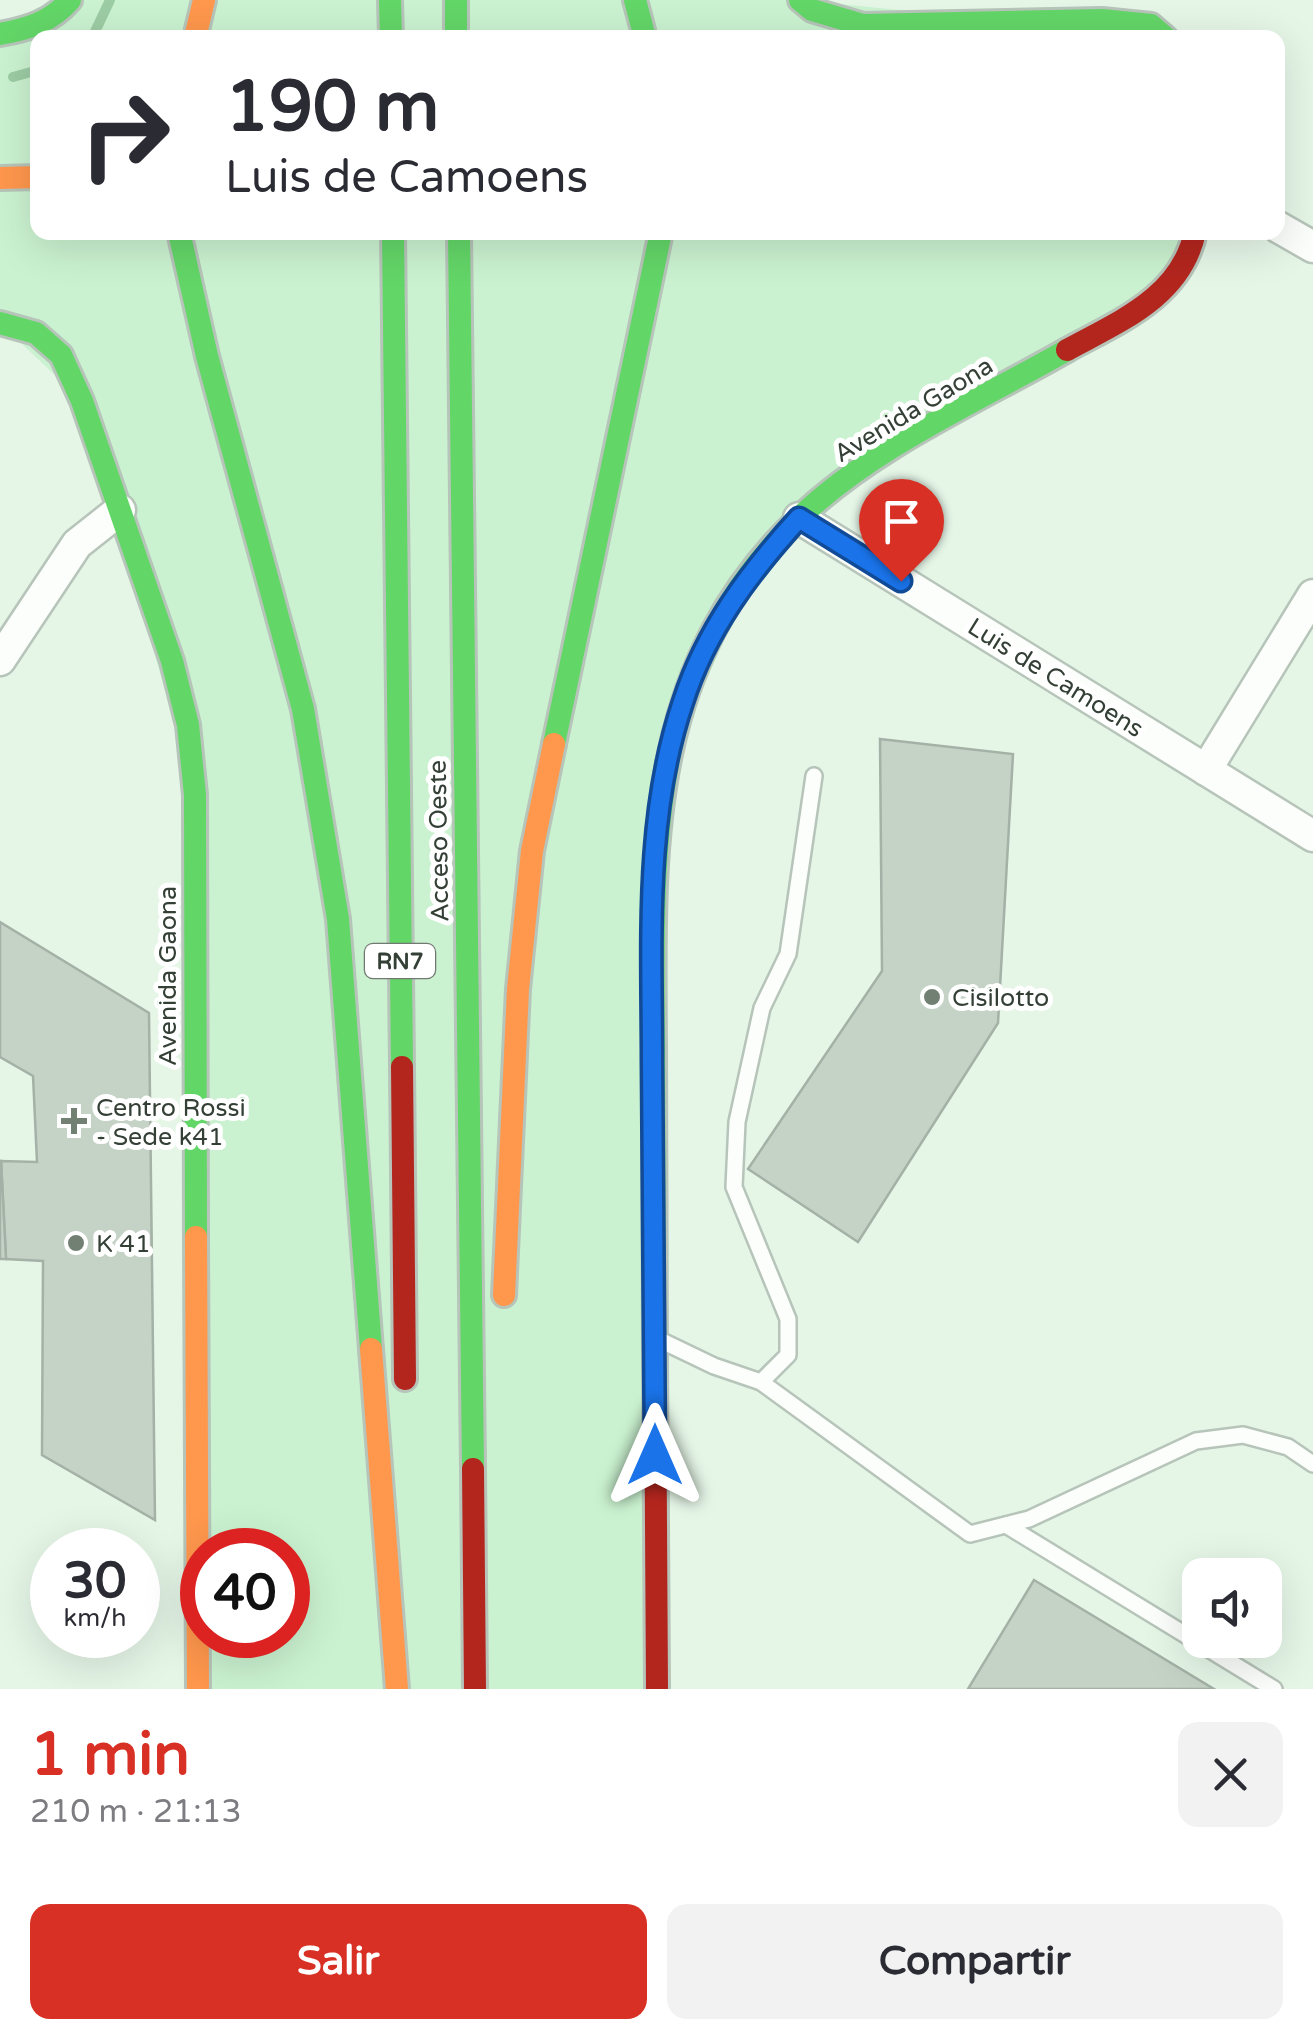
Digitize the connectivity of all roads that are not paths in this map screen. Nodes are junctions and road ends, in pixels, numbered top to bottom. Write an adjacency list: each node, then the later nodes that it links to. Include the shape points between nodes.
1 (70, 0): 12 (main road, via 35,28)
2 (204, 0): 7 (main road)
3 (390, 0): 8 (main road)
4 (456, 0): 9 (main road)
5 (635, 0): 10 (main road)
6 (800, 0): 11 (main road, via 863,25 1102,20)
7 (197, 30)
8 (391, 30)
9 (456, 30)
10 (643, 30)
11 (1157, 30)
12 (0, 34)
13 (30, 177): 14 (main road)
14 (0, 178)
15 (1285, 231): 21 (street)
16 (181, 240): 41 (main road, via 303,709 338,919)
17 (393, 240): 35 (main road, Acceso Oeste / RN7)
18 (459, 240): 39 (main road, Acceso Oeste / RN7)
19 (660, 240): 31 (main road, via 532,851 518,989)
20 (1194, 240): 24 (main road, Avenida Gaona, via 1174,283 1148,305 868,463)
21 (1313, 248)
22 (0, 323): 23 (main road, Avenida Gaona, via 36,333 61,355)
23 (120, 510): 26 (street, via 76,544); 40 (main road, Avenida Gaona, via 172,661 188,725 194,795)
24 (799, 518): 28 (street, Luis de Camoens); 32 (main road, Avenida Gaona, via 715,626 683,701 664,776 652,920)
25 (1313, 596): 28 (street)
26 (9, 624): 27 (street)
27 (0, 660)
28 (1206, 770): 30 (street, Luis de Camoens)
29 (814, 776): 33 (lane, via 788,954 762,1008 737,1122 734,1187 788,1320 788,1355)
30 (1313, 836)
31 (502, 1315)
32 (654, 1338): 33 (lane); 44 (main road, Avenida Gaona)
33 (761, 1382): 38 (lane, via 970,1534)
34 (495, 1390): 39 (main road)
35 (405, 1410)
36 (1313, 1464): 38 (lane, via 1288,1447 1243,1435 1196,1442)
37 (406, 1510): 42 (main road)
38 (1006, 1525): 45 (lane)
39 (474, 1598): 43 (main road, Acceso Oeste / RN7)
40 (198, 1689)
41 (397, 1689)
42 (408, 1689)
43 (475, 1689)
44 (657, 1689)
45 (1274, 1689)

